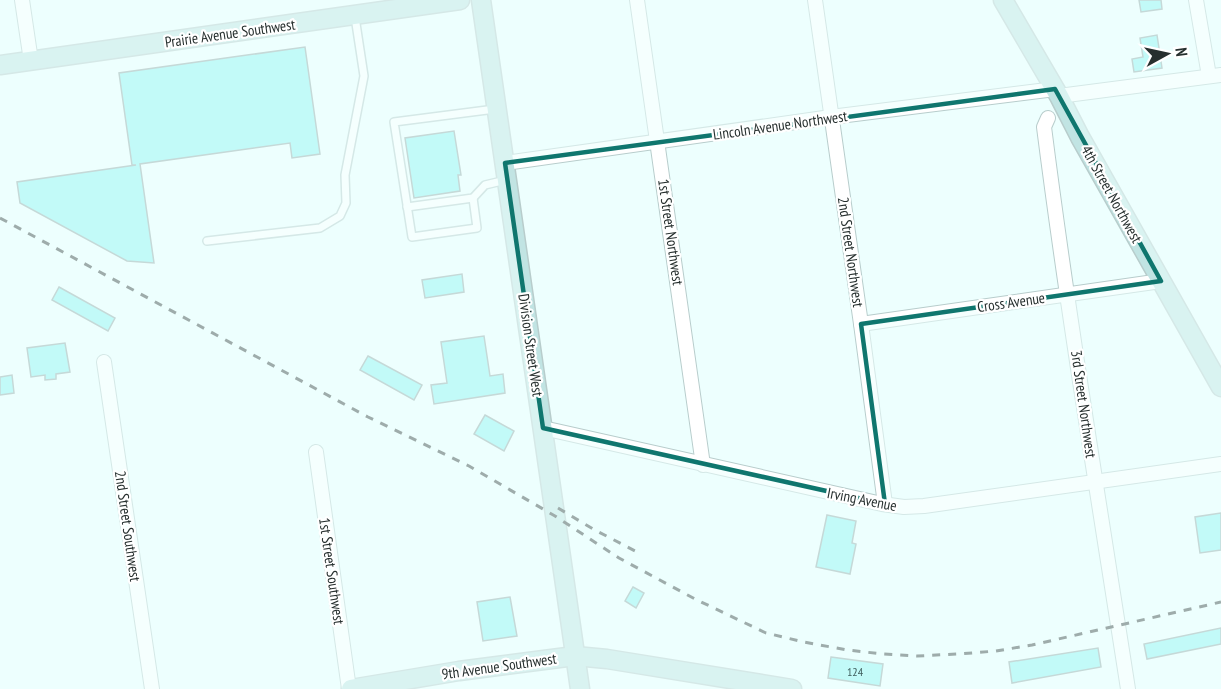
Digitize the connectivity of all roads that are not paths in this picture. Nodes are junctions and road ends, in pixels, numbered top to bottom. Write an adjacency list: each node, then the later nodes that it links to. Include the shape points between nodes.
1 (22, 0): 9 (street)
2 (460, 0): 8 (street, Prairie Avenue Southwest)
3 (481, 0): 13 (street, Division Street West)
4 (637, 0): 16 (street, 1st Street Northwest)
5 (815, 0): 14 (street, 2nd Street Northwest)
6 (1003, 0): 12 (street, 4th Street Northwest)
7 (1196, 0): 11 (street)
8 (355, 15): 9 (street, Prairie Avenue Southwest); 20 (lane, via 364,75 345,175 346,204 340,216 320,228)
9 (31, 61): 10 (street, Prairie Avenue Southwest)
10 (0, 65)
11 (1215, 76): 12 (street, Lincoln Avenue Northwest)
12 (1057, 93): 14 (street, Lincoln Avenue Northwest); 21 (street, 4th Street Northwest)
13 (497, 109): 17 (street, Division Street West); 19 (lane, via 394,122)
14 (831, 117): 16 (street, Lincoln Avenue Northwest); 23 (street, 2nd Street Northwest)
15 (1048, 118): 22 (street, 3rd Street Northwest, via 1044,127)
16 (658, 141): 17 (street, Lincoln Avenue Northwest); 29 (street, 1st Street Northwest)
17 (506, 172): 18 (lane); 26 (street, Division Street West)
18 (473, 198): 19 (lane); 19 (lane, via 477,228 412,237)
19 (407, 207)
20 (207, 241)
21 (1161, 280): 22 (street, Cross Avenue); 25 (street, 4th Street Northwest)
22 (1067, 295): 23 (street, Cross Avenue); 30 (street, 3rd Street Northwest)
23 (861, 324): 31 (street, 2nd Street Northwest)
24 (104, 362): 33 (street, 2nd Street Southwest)
25 (1221, 387)
26 (543, 428): 29 (street, Irving Avenue); 32 (street, Division Street West)
27 (316, 452): 34 (street, 1st Street Southwest)
28 (1221, 464): 30 (street, Irving Avenue)
29 (703, 465): 31 (street, Irving Avenue)
30 (1095, 482): 31 (street, Irving Avenue, via 924,506); 37 (street, 3rd Street Northwest)
31 (885, 504)
32 (575, 656): 34 (street, 9th Avenue Southwest); 35 (street, Division Street West); 36 (street, 9th Avenue Southwest)
33 (152, 689)
34 (350, 689)
35 (580, 689)
36 (792, 689)
37 (1128, 689)

